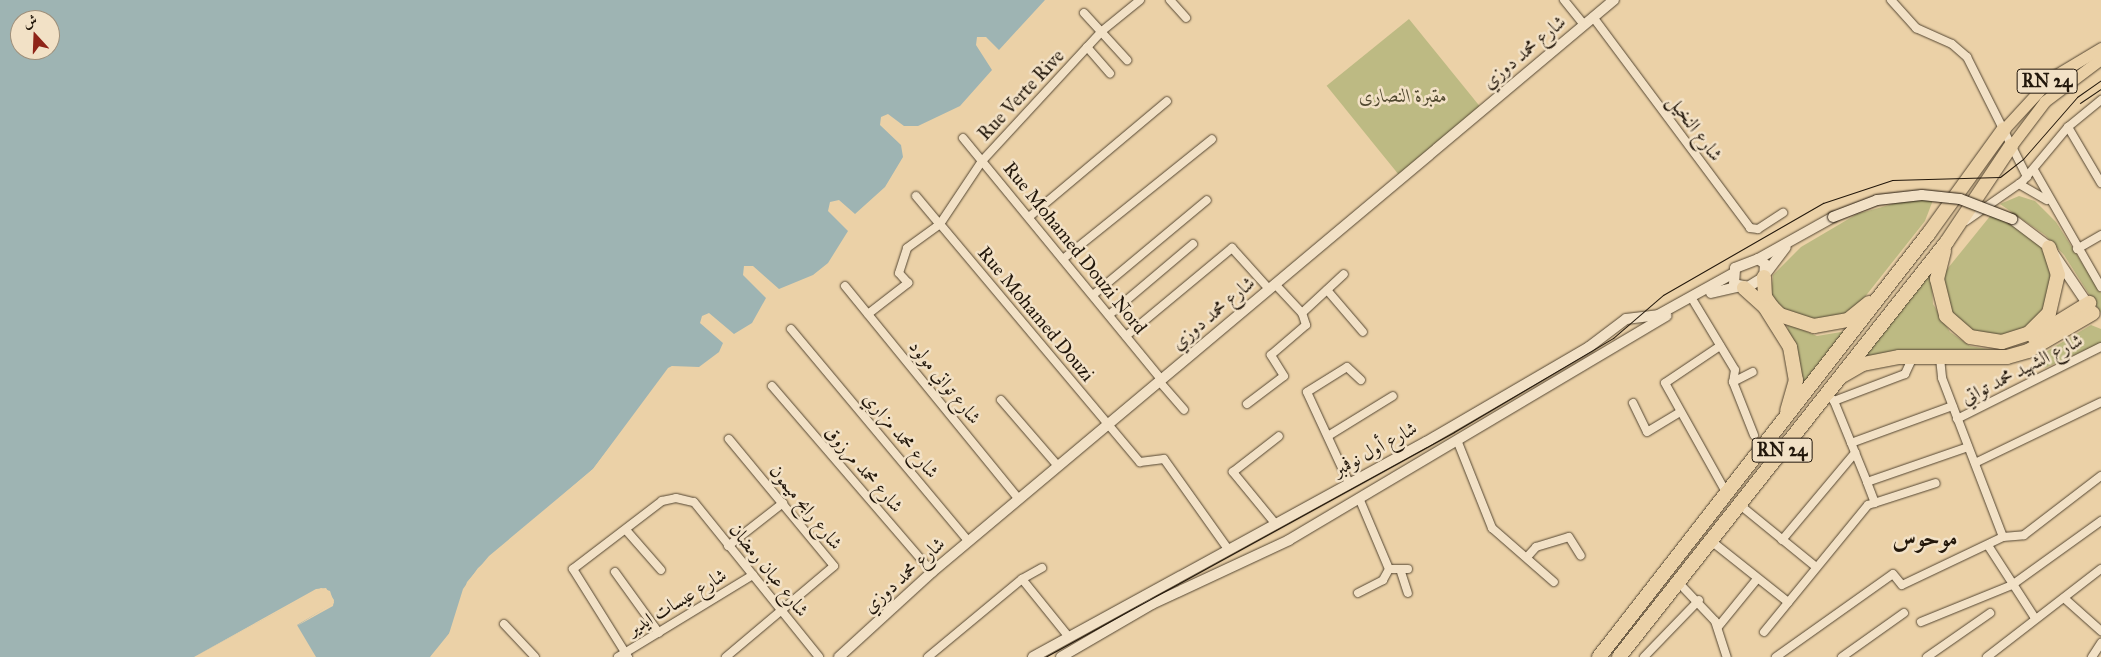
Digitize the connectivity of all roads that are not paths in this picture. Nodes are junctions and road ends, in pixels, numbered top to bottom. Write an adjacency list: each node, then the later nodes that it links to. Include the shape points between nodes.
1 (1140, 0): 10 (street, Rue Verte Rive)
2 (1170, 0): 8 (street)
3 (1564, 0): 9 (street)
4 (1614, 0): 7 (main road, شارع محمد دوزي)
5 (1891, 0): 19 (street, via 1916,28 1959,48)
6 (1084, 13): 10 (street)
7 (1594, 17): 9 (main road, شارع محمد دوزي); 31 (street, شارع النخيل, via 1750,228 1758,229)
8 (1186, 18)
9 (1584, 25): 47 (main road, شارع محمد دوزي)
10 (1102, 30): 11 (street, Rue Verte Rive); 14 (street)
11 (1087, 48): 15 (street); 23 (street, Rue Verte Rive)
12 (2101, 48): 19 (main road, RN 24, via 2051,78)
13 (2101, 59): 22 (main road, RN 24, via 2045,101)
14 (1127, 60)
15 (1110, 73)
16 (2101, 100): 18 (street)
17 (1167, 101): 32 (street)
18 (2068, 127): 24 (street); 26 (street)
19 (2004, 129): 22 (street); 51 (highway, RN 24)
20 (963, 138): 23 (street, Rue Mohamed Douzi Nord)
21 (1212, 139): 41 (street)
22 (2011, 146): 25 (street); 34 (highway, RN 24)
23 (982, 161): 32 (street, Rue Mohamed Douzi Nord); 33 (street, Rue Verte Rive)
24 (2034, 170): 25 (street); 30 (street)
25 (2027, 177): 27 (street)
26 (2101, 183)
27 (2019, 184): 30 (street); 34 (street)
28 (916, 196): 33 (street, Rue Mohamed Douzi)
29 (1207, 200): 52 (street)
30 (2049, 202): 40 (street)
31 (1783, 214)
32 (1029, 217): 41 (street, Rue Mohamed Douzi Nord)
33 (939, 223): 56 (street, Rue Verte Rive, via 907,248 899,273 908,283); 82 (street, Rue Mohamed Douzi)
34 (1958, 226): 37 (highway, RN 24)
35 (2101, 235): 40 (street)
36 (1790, 242): 39 (main road, شارع أول نوفمبر, bridge, via 1833,217 1877,200 1922,195 1960,199 2012,219); 42 (main road, شارع أول نوفمبر); 45 (main road)
37 (1946, 243): 61 (highway, via 1937,279 1946,316 1970,337); 67 (highway, RN 24)
38 (1193, 244): 57 (street)
39 (2049, 247): 54 (main road, شارع أول نوفمبر); 61 (highway, via 2058,275 2049,313 2029,333)
40 (2077, 249): 49 (street)
41 (1063, 259): 52 (street, Rue Mohamed Douzi Nord)
42 (1758, 259): 44 (main road, شارع أول نوفمبر, via 1735,268); 45 (main road)
43 (1344, 274): 50 (street)
44 (1732, 274): 48 (main road); 97 (main road, شارع أول نوفمبر, via 1658,314 1626,319 1589,347)
45 (1766, 274): 48 (main road, شارع أول نوفمبر); 51 (highway, via 1765,297 1772,307 1780,315 1814,326 1848,320)
46 (846, 286): 56 (street, شارع تواتي مولود)
47 (1272, 286): 55 (street); 60 (street, via 1232,248); 68 (main road, شارع محمد دوزي)
48 (1741, 287): 53 (main road, شارع أول نوفمبر); 89 (highway, via 1765,306 1785,336 1796,380 1790,407)
49 (2101, 287)
50 (1327, 290): 55 (street); 59 (street)
51 (1884, 292): 89 (highway, RN 24)
52 (1093, 295): 57 (street, Rue Mohamed Douzi Nord)
53 (1694, 302): 62 (street); 87 (main road, شارع أول نوفمبر)
54 (2094, 312): 61 (highway, via 2032,338); 65 (highway, via 2028,351 2007,357)
55 (1302, 313): 77 (street, via 1306,325 1271,355 1284,376)
56 (868, 314): 100 (street, شارع تواتي مولود)
57 (1109, 315): 60 (street, Rue Mohamed Douzi Nord)
58 (791, 328): 110 (street, شارع محمد مزاري)
59 (1363, 332)
60 (1126, 336): 68 (street, Rue Mohamed Douzi Nord)
61 (2002, 342)
62 (1720, 346): 70 (street, via 1735,370); 80 (street, via 1666,383)
63 (2101, 347): 81 (street, شارع الشهيد محمد تواتي)
64 (1913, 357): 65 (highway); 67 (highway, via 1883,358); 73 (street, via 1905,374)
65 (1940, 358): 78 (street)
66 (1753, 372): 70 (street)
67 (1837, 378): 73 (highway, RN 24)
68 (1160, 380): 79 (street, Rue Mohamed Douzi Nord); 82 (main road, شارع محمد دوزي)
69 (1361, 380): 85 (street, via 1347,367 1306,392)
70 (1733, 382): 83 (street)
71 (772, 386): 122 (street, شارع محمد مرزوق)
72 (1394, 396): 85 (street)
73 (1829, 397): 88 (street); 103 (highway, RN 24)
74 (1001, 400): 93 (street)
75 (2101, 402): 92 (street)
76 (1633, 403): 80 (street, via 1647,432)
77 (1247, 404)
78 (1952, 406): 81 (street); 88 (street)
79 (1184, 410)
80 (1679, 413): 98 (street)
81 (1957, 420): 90 (street)
82 (1107, 425): 93 (main road, شارع محمد دوزي); 113 (street, Rue Mohamed Douzi, via 1140,462 1164,459)
83 (1754, 435)
84 (1279, 436): 105 (street, via 1233,472)
85 (1328, 436): 97 (street)
86 (729, 439): 101 (street, شارع رابح ميمون)
87 (1457, 440): 99 (main road, شارع أول نوفمبر); 114 (street, via 1492,528 1511,548)
88 (1851, 443): 91 (street)
89 (1766, 446): 98 (highway, RN 24)
90 (1968, 447): 92 (street); 95 (street)
91 (1855, 453): 95 (street); 109 (street)
92 (1975, 464): 107 (street)
93 (1058, 466): 100 (main road, شارع محمد دوزي)
94 (2101, 476): 107 (street, via 2024,535)
95 (1867, 482): 102 (street)
96 (1936, 482): 102 (street)
97 (1350, 483): 105 (main road, شارع أول نوفمبر)
98 (1726, 494): 154 (highway, RN 24)
99 (1359, 498): 118 (street); 153 (main road, شارع أول نوفمبر, via 1289,540 1152,604)
100 (1019, 499): 110 (main road, شارع محمد دوزي)
101 (782, 503): 111 (street); 134 (street, شارع رابح ميمون, via 834,566)
102 (1875, 503): 116 (street, via 1868,506)
103 (1740, 505): 108 (highway, RN 24); 109 (street)
104 (2101, 521): 128 (street)
105 (1274, 522): 113 (main road, شارع أول نوفمبر)
106 (626, 530): 111 (street, شارع عبان رمضان, via 662,501 676,498 694,502); 120 (street); 146 (street, via 573,569)
107 (2003, 537): 112 (street)
108 (1710, 540): 125 (street); 127 (highway, RN 24)
109 (1782, 540): 116 (street)
110 (968, 541): 122 (main road, شارع محمد دوزي)
111 (728, 546): 123 (street, شارع عبان رمضان)
112 (1989, 547): 128 (street); 158 (street, via 1902,585 1893,574)
113 (1228, 549): 144 (main road, شارع أول نوفمبر)
114 (1528, 556): 115 (street, via 1536,548 1569,537); 126 (street)
115 (1581, 556)
116 (1816, 567): 133 (street)
117 (1041, 568): 124 (street)
118 (1389, 569): 129 (street, via 1382,580); 130 (street, via 1404,571)
119 (2101, 569): 131 (street)
120 (662, 570)
121 (614, 572): 143 (street)
122 (932, 572): 150 (main road, شارع محمد دوزي)
123 (753, 575): 134 (street, شارع عبان رمضان); 143 (street, شارع عيسات ايدير)
124 (1022, 579): 144 (street); 151 (street)
125 (1757, 579): 133 (street); 140 (street)
126 (1554, 582)
127 (1678, 582): 132 (street); 155 (highway, RN 24)
128 (2012, 585): 137 (street); 138 (street)
129 (1358, 593)
130 (1408, 593)
131 (2064, 598): 137 (street); 141 (street)
132 (1699, 600): 140 (street); 156 (street)
133 (1788, 602): 142 (street)
134 (781, 610): 148 (street); 149 (street, شارع عبان رمضان)
135 (1904, 613): 159 (street)
136 (1990, 613): 160 (street)
137 (2035, 618): 161 (street)
138 (1922, 622)
139 (504, 624): 147 (street)
140 (1718, 627): 157 (street)
141 (2101, 631)
142 (1764, 632)
143 (659, 633): 146 (street, شارع عيسات ايدير)
144 (1068, 636): 152 (main road, شارع أول نوفمبر)
145 (2101, 643): 162 (street)
146 (624, 656)
147 (534, 657)
148 (726, 657)
149 (819, 657)
150 (839, 657)
151 (928, 657)
152 (1033, 657)
153 (1061, 657)
154 (1600, 657)
155 (1619, 657)
156 (1644, 657)
157 (1727, 657)
158 (1776, 657)
159 (1842, 657)
160 (1927, 657)
161 (1987, 657)
162 (2092, 657)

